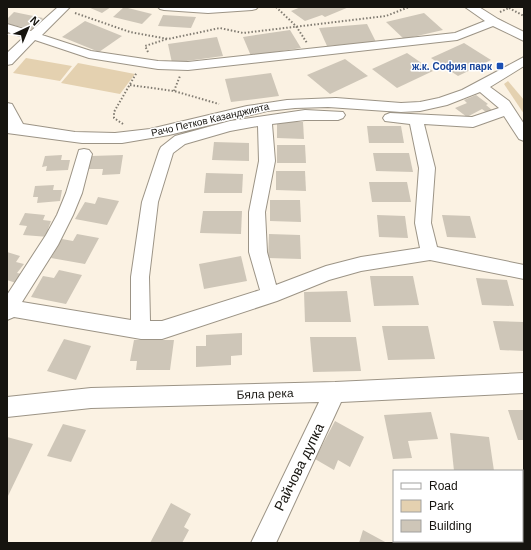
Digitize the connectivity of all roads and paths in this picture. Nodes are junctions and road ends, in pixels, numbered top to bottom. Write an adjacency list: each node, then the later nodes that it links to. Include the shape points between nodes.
1 (164, 7): 2 (street, via 188,10)
2 (252, 7)
3 (276, 7): 10 (path)
4 (409, 7): 10 (path, via 386,16)
5 (471, 7): 9 (street)
6 (509, 7): 8 (path)
7 (63, 8): 12 (street); 14 (path, via 130,32)
8 (524, 16)
9 (497, 24): 13 (street); 15 (street, via 506,36); 16 (street, via 457,36)
10 (296, 26): 14 (path, via 243,33 220,28); 16 (path)
11 (7, 28): 12 (street)
12 (32, 35): 17 (street); 19 (street, via 89,54)
13 (524, 37)
14 (168, 38): 19 (path, via 145,46)
15 (524, 46)
16 (312, 51): 19 (street, via 188,66)
17 (7, 61)
18 (524, 61): 21 (street, Рачо Петков Казанджията)
19 (148, 64): 20 (path)
20 (130, 85): 24 (path, via 174,91); 27 (path, via 114,112 114,118)
21 (478, 88): 23 (street, via 496,108); 24 (street, Рачо Петков Казанджията, via 428,105 397,107 304,102)
22 (7, 107): 28 (street)
23 (507, 110): 26 (street, via 473,122); 29 (street)
24 (242, 111): 28 (street, Рачо Петков Казанджията, via 130,137 68,137)
25 (265, 120): 26 (street, via 305,115); 33 (street, via 267,161 257,212 258,252); 35 (street, via 230,126 180,140 166,151 150,202 140,277)
26 (416, 120): 31 (street, via 427,168 423,223)
27 (124, 124)
28 (12, 128)
29 (524, 136)
30 (84, 154): 34 (street, via 65,214)
31 (430, 253): 32 (street); 33 (street, via 326,273)
32 (524, 272)
33 (270, 295): 35 (street, via 162,330)
34 (8, 309): 35 (street)
35 (142, 330)
36 (524, 383): 37 (street, Бяла река)
37 (335, 392): 38 (street, Бяла река, via 91,398); 39 (street, Райчова дупка)
38 (7, 407)
39 (263, 543)

